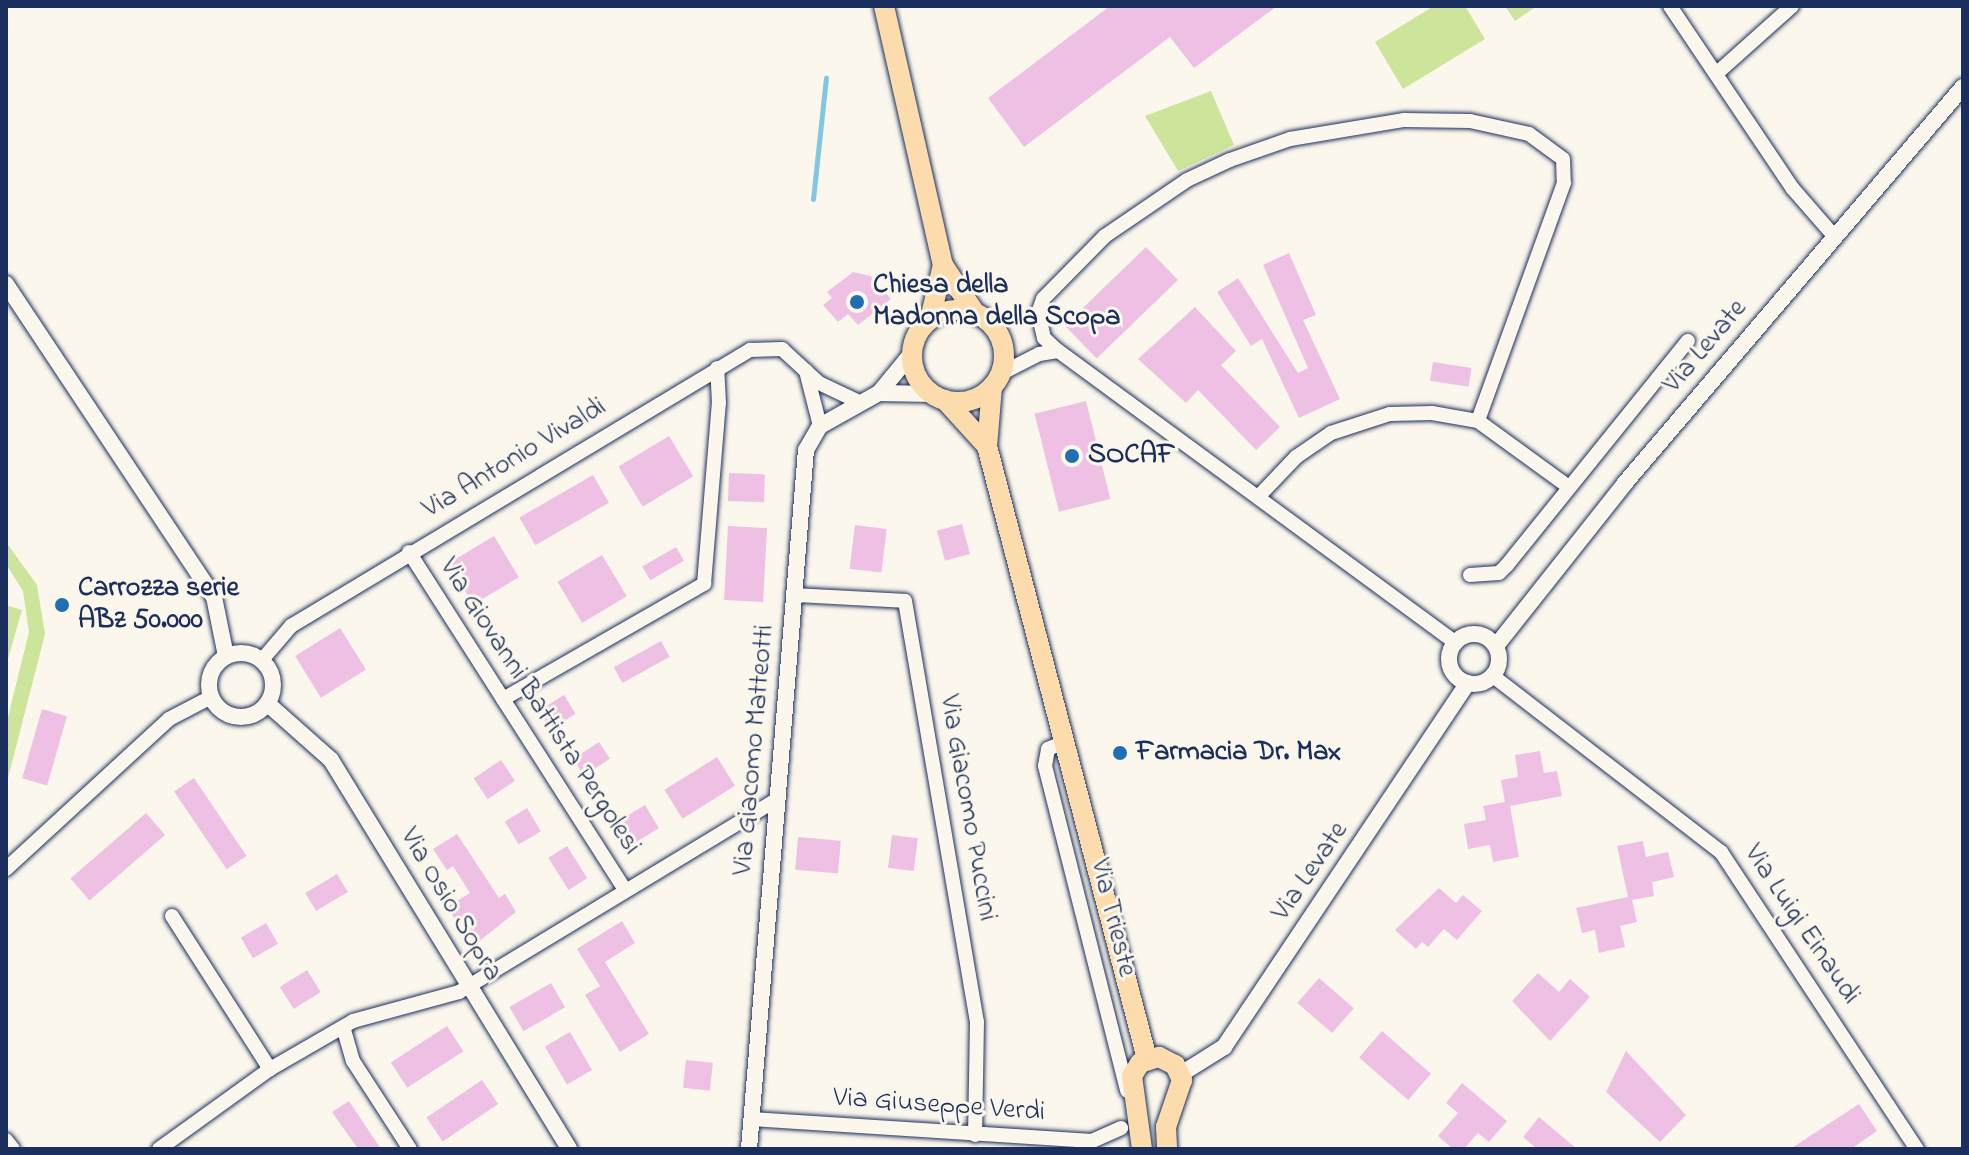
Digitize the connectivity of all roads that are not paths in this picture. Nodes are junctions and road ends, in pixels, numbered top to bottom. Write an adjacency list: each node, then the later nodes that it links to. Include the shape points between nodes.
1 (884, 6): 7 (main road)
2 (1670, 6): 4 (street)
3 (1792, 6): 4 (street)
4 (1716, 74): 6 (street, via 1793,189)
5 (1963, 87): 6 (street, Via Levate)
6 (1834, 236): 29 (street, Via Levate, via 1625,483)
7 (943, 265): 9 (main road); 10 (main road)
8 (6, 284): 30 (street, via 214,597)
9 (975, 313): 10 (main road, via 952,310); 16 (main road, via 1001,338)
10 (930, 319): 13 (main road)
11 (1688, 341): 23 (street)
12 (1058, 351): 16 (street, via 1021,361); 20 (street, via 1038,325 1043,299 1105,236 1187,180 1275,144 1404,120 1470,121 1544,140 1563,159 1565,173); 24 (street)
13 (912, 353): 17 (street); 18 (main road, via 918,379)
14 (717, 368): 15 (street, Via Antonio Vivaldi, via 762,346 782,349); 25 (street, Via Antonio Vivaldi); 35 (street, via 719,403 704,584)
15 (806, 370): 19 (street, Via Antonio Vivaldi, via 819,383); 21 (street)
16 (996, 381): 18 (main road, via 970,400); 22 (main road)
17 (879, 393): 18 (street); 19 (street)
18 (939, 397): 22 (main road)
19 (859, 402): 21 (street)
20 (1478, 421): 23 (street); 24 (street, via 1432,413 1361,421 1314,442)
21 (820, 426): 27 (street, Via Giacomo Matteotti, via 806,450)
22 (987, 446): 37 (main road, Via Trieste)
23 (1569, 487): 26 (street, via 1499,573)
24 (1259, 496): 28 (street)
25 (409, 552): 31 (street, Via Antonio Vivaldi, via 291,626); 35 (street, Via Giovanni Battista Pergolesi)
26 (1470, 575)
27 (795, 595): 38 (street, Via Giacomo Matteotti); 49 (street, Via Giacomo Puccini, via 905,601 977,1022)
28 (1456, 643): 29 (street, via 1477,634); 33 (street, via 1450,655 1452,669)
29 (1496, 646): 32 (street)
30 (226, 656): 31 (street, via 245,653); 34 (street, via 213,669)
31 (262, 660): 36 (street, via 272,676)
32 (1493, 676): 33 (street); 58 (street, Via Luigi Einaudi, via 1721,852)
33 (1468, 683): 46 (street, Via Levate, via 1224,1047)
34 (211, 697): 36 (street, via 233,716 252,716); 39 (street, via 169,719)
35 (503, 699): 40 (street, Via Giovanni Battista Pergolesi)
36 (268, 704): 42 (street, Via Osio Sopra, via 331,760)
37 (1065, 742): 44 (main road, Via Trieste); 48 (street, Via Trieste, via 1048,749 1045,766 1129,1098)
38 (776, 800): 40 (street); 47 (street, Via Giacomo Matteotti)
39 (6, 869)
40 (625, 890): 42 (street)
41 (172, 916): 45 (street)
42 (468, 985): 43 (street, via 428,1005 364,1017); 54 (street, Via Osio Sopra)
43 (344, 1030): 45 (street); 53 (street, via 353,1061)
44 (1147, 1059): 46 (main road, via 1165,1058); 56 (main road, via 1135,1070 1131,1084)
45 (270, 1069): 52 (street)
46 (1181, 1074): 57 (main road, via 1166,1127)
47 (751, 1119): 49 (street, Via Giuseppe Verdi); 55 (street, Via Giacomo Matteotti)
48 (1125, 1124): 49 (street, Via Giuseppe Verdi, via 1092,1141)
49 (975, 1135)
50 (6, 1140): 51 (street)
51 (13, 1149)
52 (159, 1149)
53 (410, 1149)
54 (569, 1149)
55 (749, 1149)
56 (1142, 1149)
57 (1167, 1149)
58 (1917, 1149)

